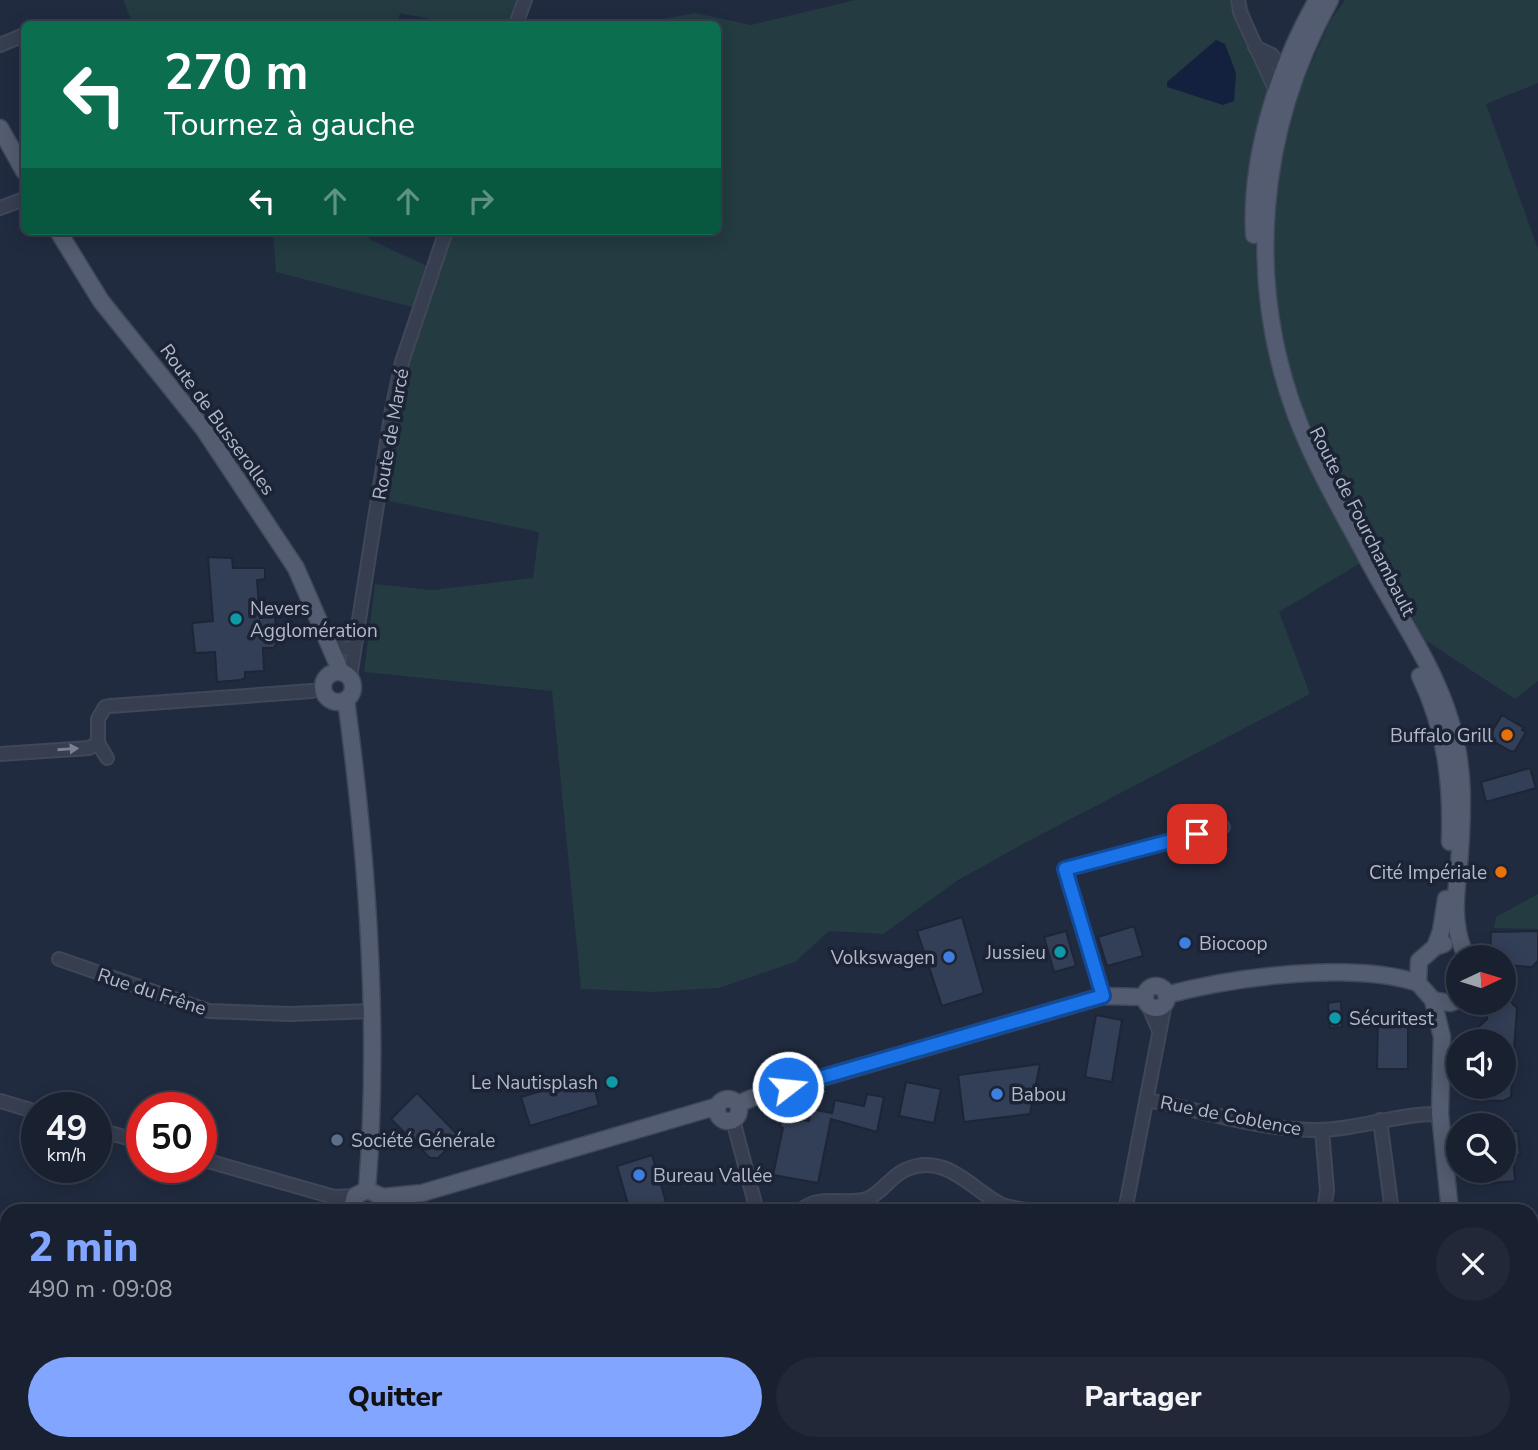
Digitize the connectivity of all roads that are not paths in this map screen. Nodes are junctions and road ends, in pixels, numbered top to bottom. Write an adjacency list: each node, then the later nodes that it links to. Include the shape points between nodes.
1 (524, 0): 5 (street)
2 (1238, 0): 9 (street)
3 (1317, 0): 8 (main road, Route de Fourchambault)
4 (1330, 0): 11 (main road)
5 (517, 21)
6 (21, 37): 7 (street)
7 (0, 45)
8 (1293, 46): 10 (street); 12 (main road, Route de Fourchambault)
9 (1255, 47): 10 (street); 12 (street)
10 (1272, 55): 12 (street)
11 (1300, 63): 12 (street); 14 (main road)
12 (1276, 72): 14 (street, via 1287,79 1275,119); 29 (main road, Route de Fourchambault, via 1258,169 1254,230 1269,357 1289,421 1328,507 1434,708 1450,778 1451,814 1445,908)
13 (0, 128): 15 (main road)
14 (1271, 159): 28 (main road, via 1264,243 1266,293 1286,386 1318,464 1438,690 1459,750 1464,781 1454,921)
15 (21, 166)
16 (21, 200): 17 (street)
17 (0, 208)
18 (60, 235): 20 (main road, Route de Busserolles, via 101,301 203,428 296,568)
19 (445, 235): 21 (street, Route de Marcé, via 402,362)
20 (325, 633): 21 (street, via 341,648); 22 (main road, Route de Busserolles)
21 (355, 646): 22 (street, Route de Marcé)
22 (334, 685): 23 (street, via 105,707 98,719); 39 (main road, Route de Busserolles, via 351,740)
23 (98, 743): 24 (street, one-way to 23, via 89,748); 25 (street)
24 (0, 754)
25 (107, 758)
26 (1223, 827): 34 (street, via 1065,869)
27 (1452, 945): 29 (main road)
28 (1463, 945)
29 (1435, 947): 31 (main road)
30 (59, 959): 39 (street, Rue du Frêne, via 209,1012)
31 (1419, 961): 32 (main road, via 1401,968); 33 (main road)
32 (1347, 974): 33 (main road, via 1401,977); 35 (main road, via 1200,986)
33 (1418, 983): 36 (main road)
34 (1103, 996): 37 (main road); 46 (main road, via 751,1098)
35 (1166, 997): 37 (main road, via 1156,986 1147,990); 41 (street)
36 (1433, 1000): 38 (main road); 42 (main road)
37 (1146, 1001): 41 (street)
38 (1446, 1001)
39 (373, 1011): 51 (main road, Route de Busserolles)
40 (1451, 1015): 42 (main road)
41 (1160, 1034): 43 (street)
42 (1442, 1037): 47 (main road)
43 (1147, 1100): 49 (street, Rue de Coblence, via 1266,1125); 56 (street)
44 (0, 1101): 45 (street)
45 (21, 1107)
46 (727, 1112): 52 (main road, via 701,1112); 53 (street)
47 (1440, 1114): 48 (street, Rue de Coblence); 59 (main road)
48 (1380, 1120): 49 (street, Rue de Coblence); 58 (street)
49 (1322, 1130): 57 (street)
50 (217, 1164): 51 (street)
51 (356, 1202): 52 (main road)
52 (384, 1204)
53 (755, 1204)
54 (808, 1204): 55 (street, via 869,1198 904,1170 923,1165 941,1166)
55 (1002, 1204)
56 (1126, 1204)
57 (1325, 1204)
58 (1391, 1204)
59 (1449, 1204)

